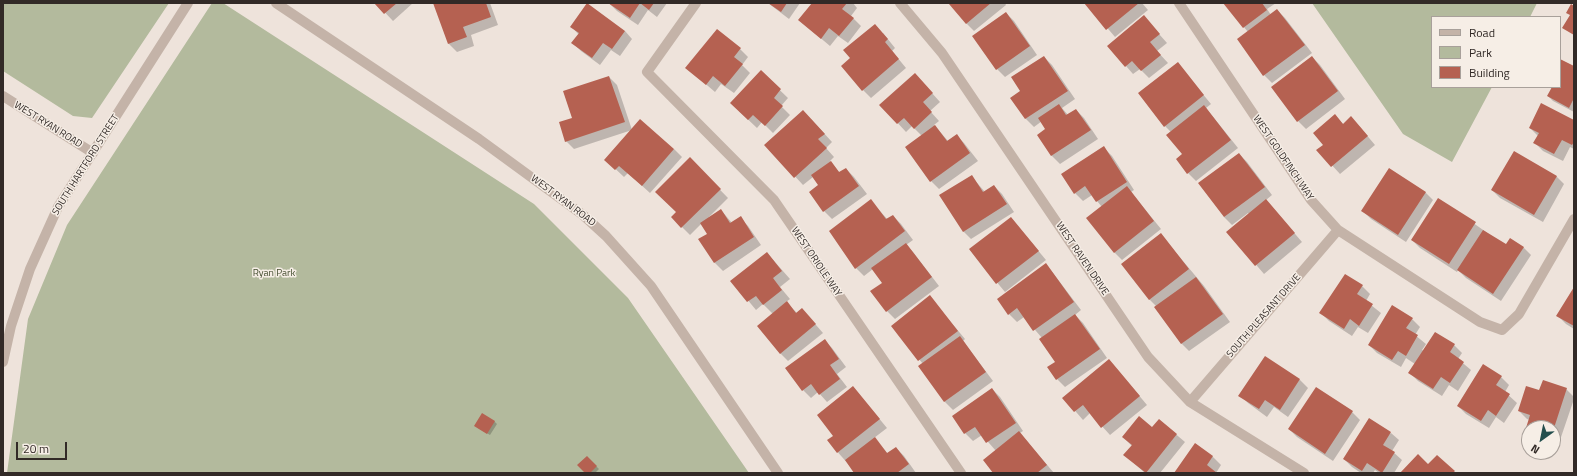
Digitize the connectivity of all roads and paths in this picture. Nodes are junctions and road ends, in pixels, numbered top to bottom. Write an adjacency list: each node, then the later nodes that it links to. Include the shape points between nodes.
1 (188, 3): 7 (street, SOUTH HARTFORD STREET)
2 (276, 3): 12 (street, WEST RYAN ROAD, via 479,139 583,215 606,236 651,286)
3 (696, 3): 13 (street, WEST ORIOLE WAY, via 647,72 774,200)
4 (900, 3): 11 (street, WEST RAVEN DRIVE, via 942,53 1148,357)
5 (1179, 3): 9 (street, WEST GOLDFINCH WAY, via 1311,200)
6 (3, 96): 7 (street, WEST RYAN ROAD)
7 (93, 153): 10 (street, SOUTH HARTFORD STREET, via 58,207 30,269 11,326)
8 (1574, 219): 9 (street, WEST GOLDFINCH WAY, via 1519,314 1502,330 1480,322)
9 (1338, 230): 11 (street, SOUTH PLEASANT DRIVE)
10 (3, 362)
11 (1190, 402): 14 (street, WEST RAVEN DRIVE)
12 (778, 473)
13 (961, 473)
14 (1304, 473)

